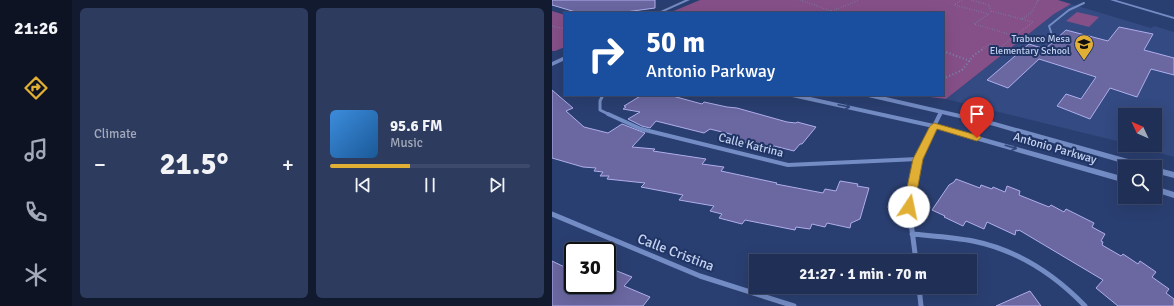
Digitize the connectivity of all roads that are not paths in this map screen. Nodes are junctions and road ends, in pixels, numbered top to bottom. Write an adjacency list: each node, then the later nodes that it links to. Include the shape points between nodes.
1 (688, 0): 4 (street)
2 (1112, 0): 5 (street)
3 (1084, 3): 6 (lane, via 1069,10 1050,26)
4 (660, 12)
5 (1174, 18)
6 (1052, 35)
7 (564, 58): 8 (main road)
8 (552, 64)
9 (602, 96): 14 (street, Calle Katrina, via 600,110 641,129 788,165)
10 (797, 96): 13 (main road, Antonio Parkway, one-way to 13)
11 (872, 96): 12 (main road, Antonio Parkway)
12 (941, 112): 13 (street); 15 (main road, Antonio Parkway, via 995,124)
13 (934, 126): 14 (street); 18 (main road, Antonio Parkway, one-way to 18)
14 (918, 159): 22 (street, via 909,207)
15 (1121, 160)
16 (1162, 172): 17 (main road)
17 (1174, 175)
18 (1118, 178)
19 (1162, 191): 20 (main road)
20 (1174, 194)
21 (552, 214): 25 (street, Calle Cristina, via 700,276)
22 (912, 234): 23 (street); 27 (street, via 981,243 1022,256 1056,279)
23 (915, 254)
24 (920, 294): 26 (street)
25 (794, 306)
26 (921, 306)
27 (1085, 306)

